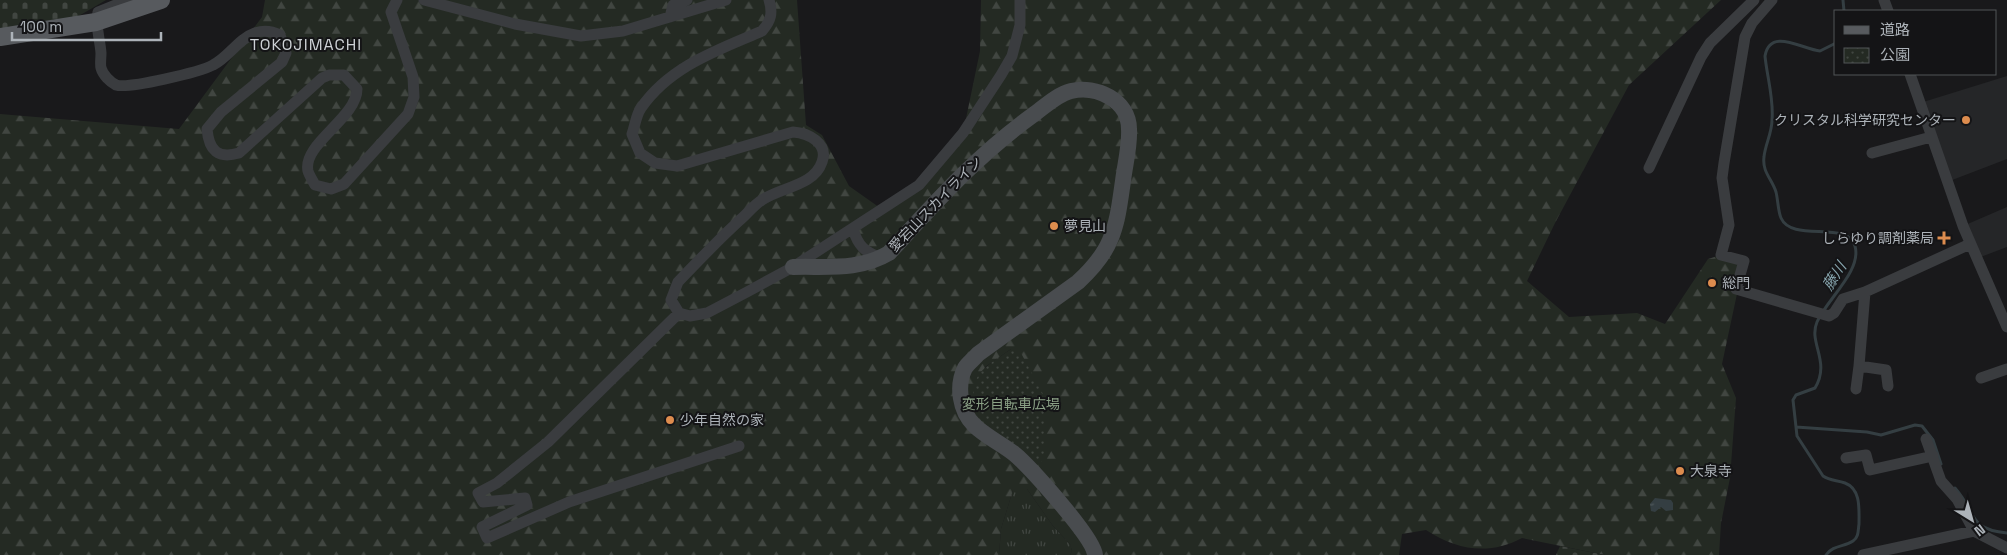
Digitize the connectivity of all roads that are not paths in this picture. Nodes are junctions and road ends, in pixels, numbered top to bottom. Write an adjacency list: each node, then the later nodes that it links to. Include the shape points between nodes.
1 (128, 0): 12 (street, via 98,12)
2 (161, 0): 12 (main road)
3 (397, 0): 12 (street, via 391,12 413,77 412,105 399,126 344,184 331,189 315,184 308,170 309,159 357,97 357,89 344,75 322,78 239,153 227,156 212,149 207,129 221,112 282,62 286,53 280,35 255,32 211,66 168,78 118,85 108,80 101,69)
4 (424, 0): 11 (street, via 515,24 581,36 623,31)
5 (687, 0): 11 (street, via 673,5)
6 (726, 0): 11 (street)
7 (769, 0): 23 (street, via 771,15 762,31 698,58 668,79 640,109 632,134 640,153 656,163 677,166 793,132 804,133 815,138 820,145 822,162 815,174 800,184 762,200 678,282 671,300)
8 (1020, 0): 18 (street, via 1020,25 1012,56 963,133 919,185)
9 (1754, 0): 17 (street, via 1710,42)
10 (1772, 0): 22 (street, via 1752,23 1741,55 1722,178 1729,225 1721,255 1744,261 1736,289 1828,316 1843,299)
11 (670, 17)
12 (96, 22): 13 (main road)
13 (0, 37)
14 (1910, 75): 15 (street)
15 (1931, 137): 16 (street); 19 (street)
16 (1872, 152)
17 (1650, 168)
18 (853, 229): 20 (street, via 866,253); 21 (street)
19 (1970, 244): 22 (street); 24 (street)
20 (881, 258): 21 (main road, 愛宕山スカイライン, via 860,266); 36 (main road, 愛宕山スカイライン, via 977,159 1049,103 1070,91 1083,90 1098,91 1118,103 1129,127 1129,143 1116,228 1109,243 1093,268 1078,282 978,354 966,367 961,382 965,412 974,425 1017,456 1081,529 1095,549)
21 (793, 267): 23 (street, 愛宕山スカイライン, via 707,313)
22 (1865, 292): 25 (street)
23 (679, 314): 31 (street, via 548,442 478,493 483,502 525,498 527,505 482,527 487,538 569,502)
24 (2007, 327)
25 (1860, 366): 28 (street, via 1886,370); 29 (street)
26 (2007, 368): 27 (street)
27 (1982, 378)
28 (1888, 386)
29 (1856, 389)
30 (1926, 439): 32 (street)
31 (739, 446)
32 (1932, 456): 33 (street, via 1870,470 1866,455); 34 (street, via 1941,481 1957,499)
33 (1846, 458)
34 (1974, 531): 35 (street); 37 (street)
35 (2007, 548)
36 (1095, 555)
37 (1863, 555)

